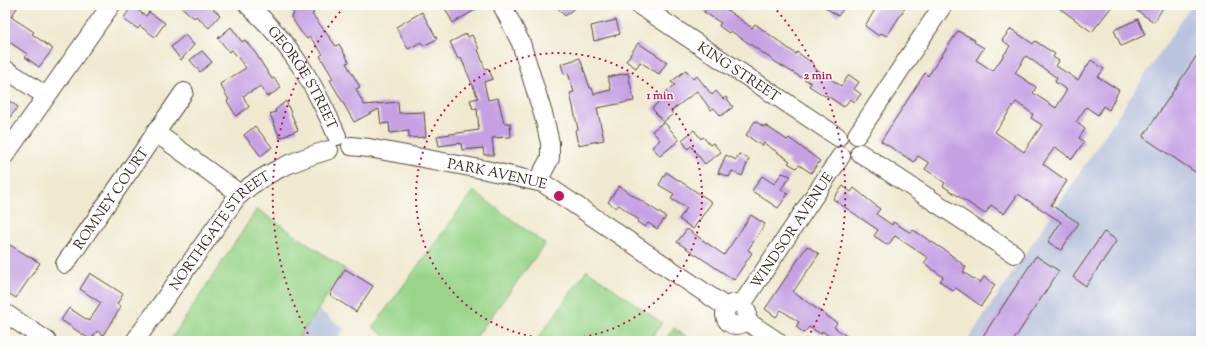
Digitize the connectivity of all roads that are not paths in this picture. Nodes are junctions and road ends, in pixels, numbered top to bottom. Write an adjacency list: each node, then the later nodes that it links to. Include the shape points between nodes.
1 (110, 5): 8 (street)
2 (248, 5): 12 (street, GEORGE STREET, via 271,26 295,56 313,84)
3 (502, 5): 16 (street, via 521,43 550,143 550,158)
4 (639, 5): 11 (street, KING STREET)
5 (943, 5): 10 (street)
6 (5, 69): 8 (street)
7 (184, 92): 9 (street, ROMNEY COURT)
8 (46, 96): 14 (street)
9 (155, 132): 17 (street, ROMNEY COURT); 19 (street, ROMNEY COURT)
10 (857, 135): 11 (street, via 849,132); 13 (street, via 862,144)
11 (838, 137): 15 (street, via 836,149)
12 (339, 144): 16 (street, PARK AVENUE, via 428,158); 17 (street, NORTHGATE STREET, via 273,172)
13 (860, 153): 15 (street, via 852,159); 18 (street)
14 (5, 155)
15 (841, 156): 20 (street, WINDSOR AVENUE)
16 (538, 181): 20 (street, PARK AVENUE)
17 (240, 194): 23 (street, NORTHGATE STREET)
18 (1014, 254)
19 (65, 264)
20 (738, 311): 24 (street, PARK AVENUE)
21 (5, 313): 22 (street)
22 (47, 341)
23 (135, 341)
24 (777, 341)

